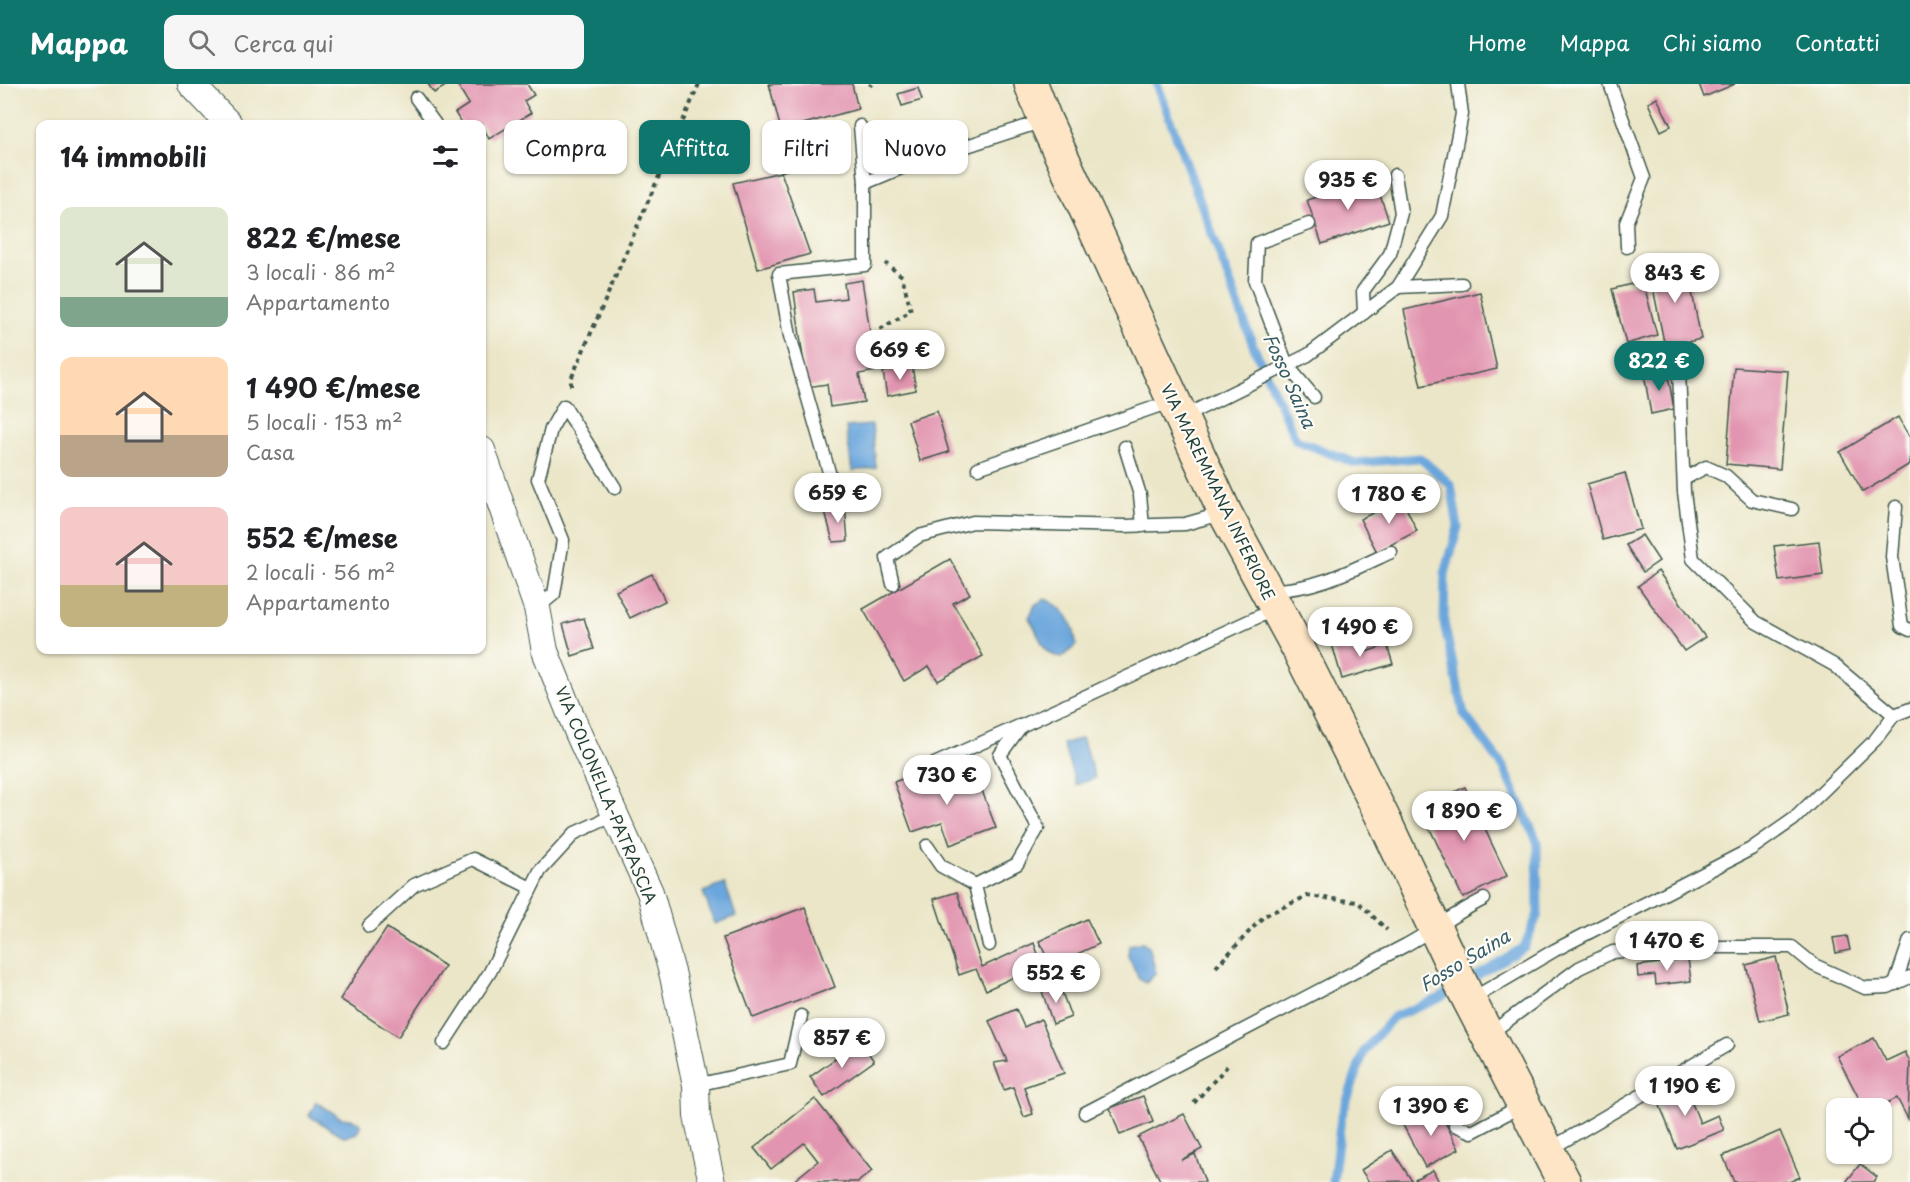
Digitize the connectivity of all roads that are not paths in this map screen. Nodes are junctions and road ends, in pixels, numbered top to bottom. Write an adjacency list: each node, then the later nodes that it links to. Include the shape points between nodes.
1 (191, 84): 6 (street)
2 (1031, 84): 8 (main road, VIA MAREMMANA INFERIORE)
3 (1458, 84): 15 (lane, via 1462,114 1442,216)
4 (1610, 84): 13 (lane, via 1644,178 1626,223)
5 (416, 98): 7 (lane)
6 (225, 120)
7 (432, 120)
8 (1045, 120): 11 (lane); 20 (main road, VIA MAREMMANA INFERIORE)
9 (860, 126): 11 (lane)
10 (1395, 175): 16 (lane, via 1401,213 1390,254 1363,291)
11 (866, 183): 24 (lane, via 865,265 779,274 790,336)
12 (1309, 224): 17 (lane, via 1257,243 1255,281)
13 (1627, 247)
14 (1462, 284): 15 (lane)
15 (1398, 287): 16 (lane)
16 (1364, 313): 17 (lane, via 1308,355)
17 (1287, 365): 19 (lane); 20 (lane)
18 (1679, 371): 25 (lane)
19 (1314, 397)
20 (1178, 409): 23 (lane); 29 (main road, VIA MAREMMANA INFERIORE)
21 (1125, 447): 30 (lane, via 1140,495)
22 (486, 461): 34 (street, VIA COLONELLA-PATRASCIA)
23 (978, 468)
24 (829, 472)
25 (1684, 479): 28 (lane, via 1706,467 1726,476 1752,500); 37 (lane, via 1693,559 1756,622 1834,665)
26 (615, 488): 34 (lane, via 564,406 551,429 538,479 563,540 554,594)
27 (1896, 507): 35 (lane, via 1892,557 1902,626)
28 (1792, 509)
29 (1225, 513): 30 (lane, via 1185,524); 33 (main road, VIA MAREMMANA INFERIORE)
30 (1143, 526): 32 (lane, via 973,522 919,536 888,558)
31 (1391, 552): 33 (lane, via 1328,581 1290,590)
32 (893, 584)
33 (1271, 600): 38 (lane); 46 (main road, VIA MAREMMANA INFERIORE, via 1380,812)
34 (537, 608): 40 (street, VIA COLONELLA-PATRASCIA, via 545,651)
35 (1910, 630)
36 (1910, 709): 37 (lane)
37 (1894, 715): 51 (lane, via 1875,741 1794,819 1751,849)
38 (1021, 726): 39 (lane); 42 (lane, via 1000,755 1038,828 1017,864)
39 (932, 765)
40 (617, 814): 43 (lane, via 575,833 540,871); 56 (street, VIA COLONELLA-PATRASCIA, via 650,892)
41 (927, 846): 42 (lane, via 941,866)
42 (975, 885): 48 (lane)
43 (531, 888): 45 (lane, via 473,859 414,885); 54 (lane, via 490,972)
44 (1484, 900): 46 (lane, via 1452,915)
45 (369, 926)
46 (1434, 930): 51 (main road, VIA MAREMMANA INFERIORE); 58 (lane)
47 (1910, 940): 50 (lane)
48 (989, 945)
49 (1910, 977): 50 (lane)
50 (1895, 984): 53 (lane, via 1865,988 1815,965 1792,947 1667,947 1613,952 1579,968)
51 (1467, 996): 53 (main road, VIA MAREMMANA INFERIORE)
52 (801, 1016): 56 (lane, via 790,1064)
53 (1488, 1036): 57 (main road, VIA MAREMMANA INFERIORE)
54 (444, 1043)
55 (1727, 1045): 60 (lane)
56 (696, 1085): 61 (street, VIA COLONELLA-PATRASCIA, via 697,1116)
57 (1524, 1104): 59 (lane, via 1472,1132); 60 (main road, VIA MAREMMANA INFERIORE)
58 (1085, 1113)
59 (1455, 1125)
60 (1548, 1150): 62 (main road, VIA MAREMMANA INFERIORE)
61 (712, 1182)
62 (1564, 1182)

